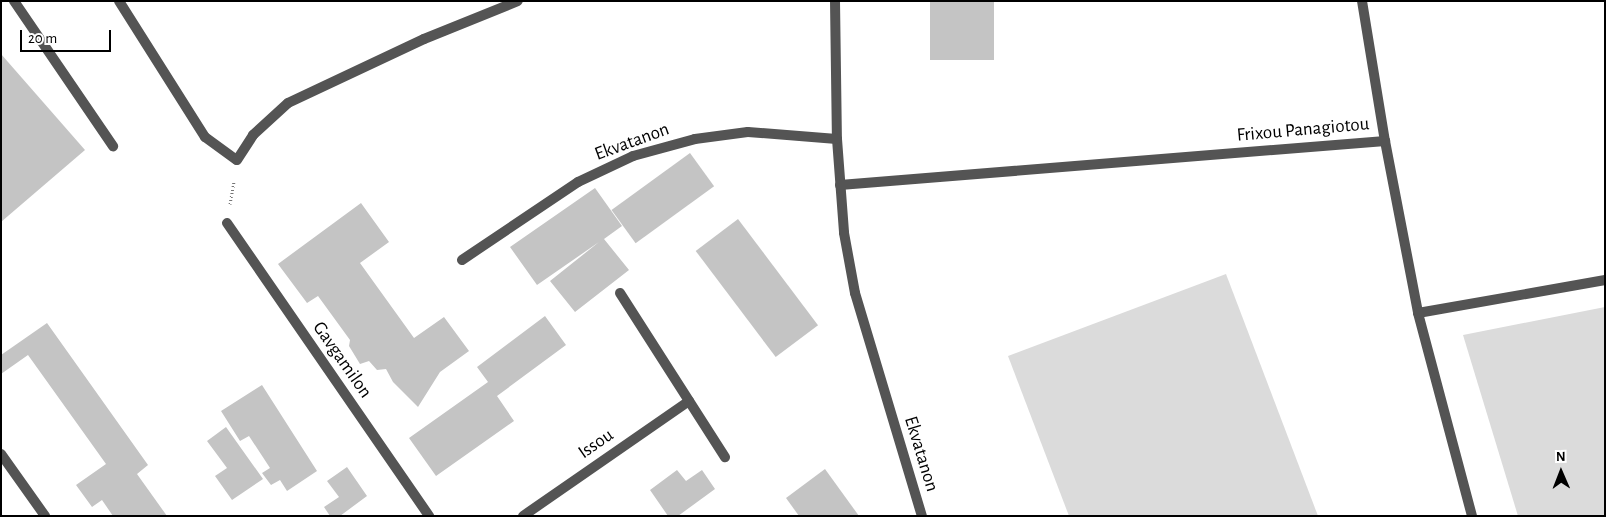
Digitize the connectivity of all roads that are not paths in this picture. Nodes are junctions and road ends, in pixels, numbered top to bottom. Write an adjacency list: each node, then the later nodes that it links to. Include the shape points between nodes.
1 (14, 1): 8 (street)
2 (119, 1): 3 (street, via 204,137 237,160 253,135 288,103 424,39)
3 (518, 1)
4 (835, 1): 6 (street, Ekvatanon)
5 (1362, 1): 7 (street)
6 (837, 139): 9 (street, Ekvatanon); 11 (street, Ekvatanon, via 748,132 695,138 633,156 578,182)
7 (1385, 141): 9 (street, Frixou Panagiotou); 14 (street, Frixou Panagiotou)
8 (113, 146)
9 (840, 184): 21 (street, Ekvatanon, via 855,293)
10 (227, 224): 19 (street, Gavgamilon)
11 (462, 260)
12 (1605, 280): 14 (street)
13 (620, 293): 15 (street)
14 (1418, 313): 22 (street, Frixou Panagiotou)
15 (689, 401): 17 (street); 20 (street, Issou)
16 (1, 454): 18 (street)
17 (725, 457)
18 (45, 516)
19 (428, 516)
20 (523, 516)
21 (922, 516)
22 (1472, 516)

